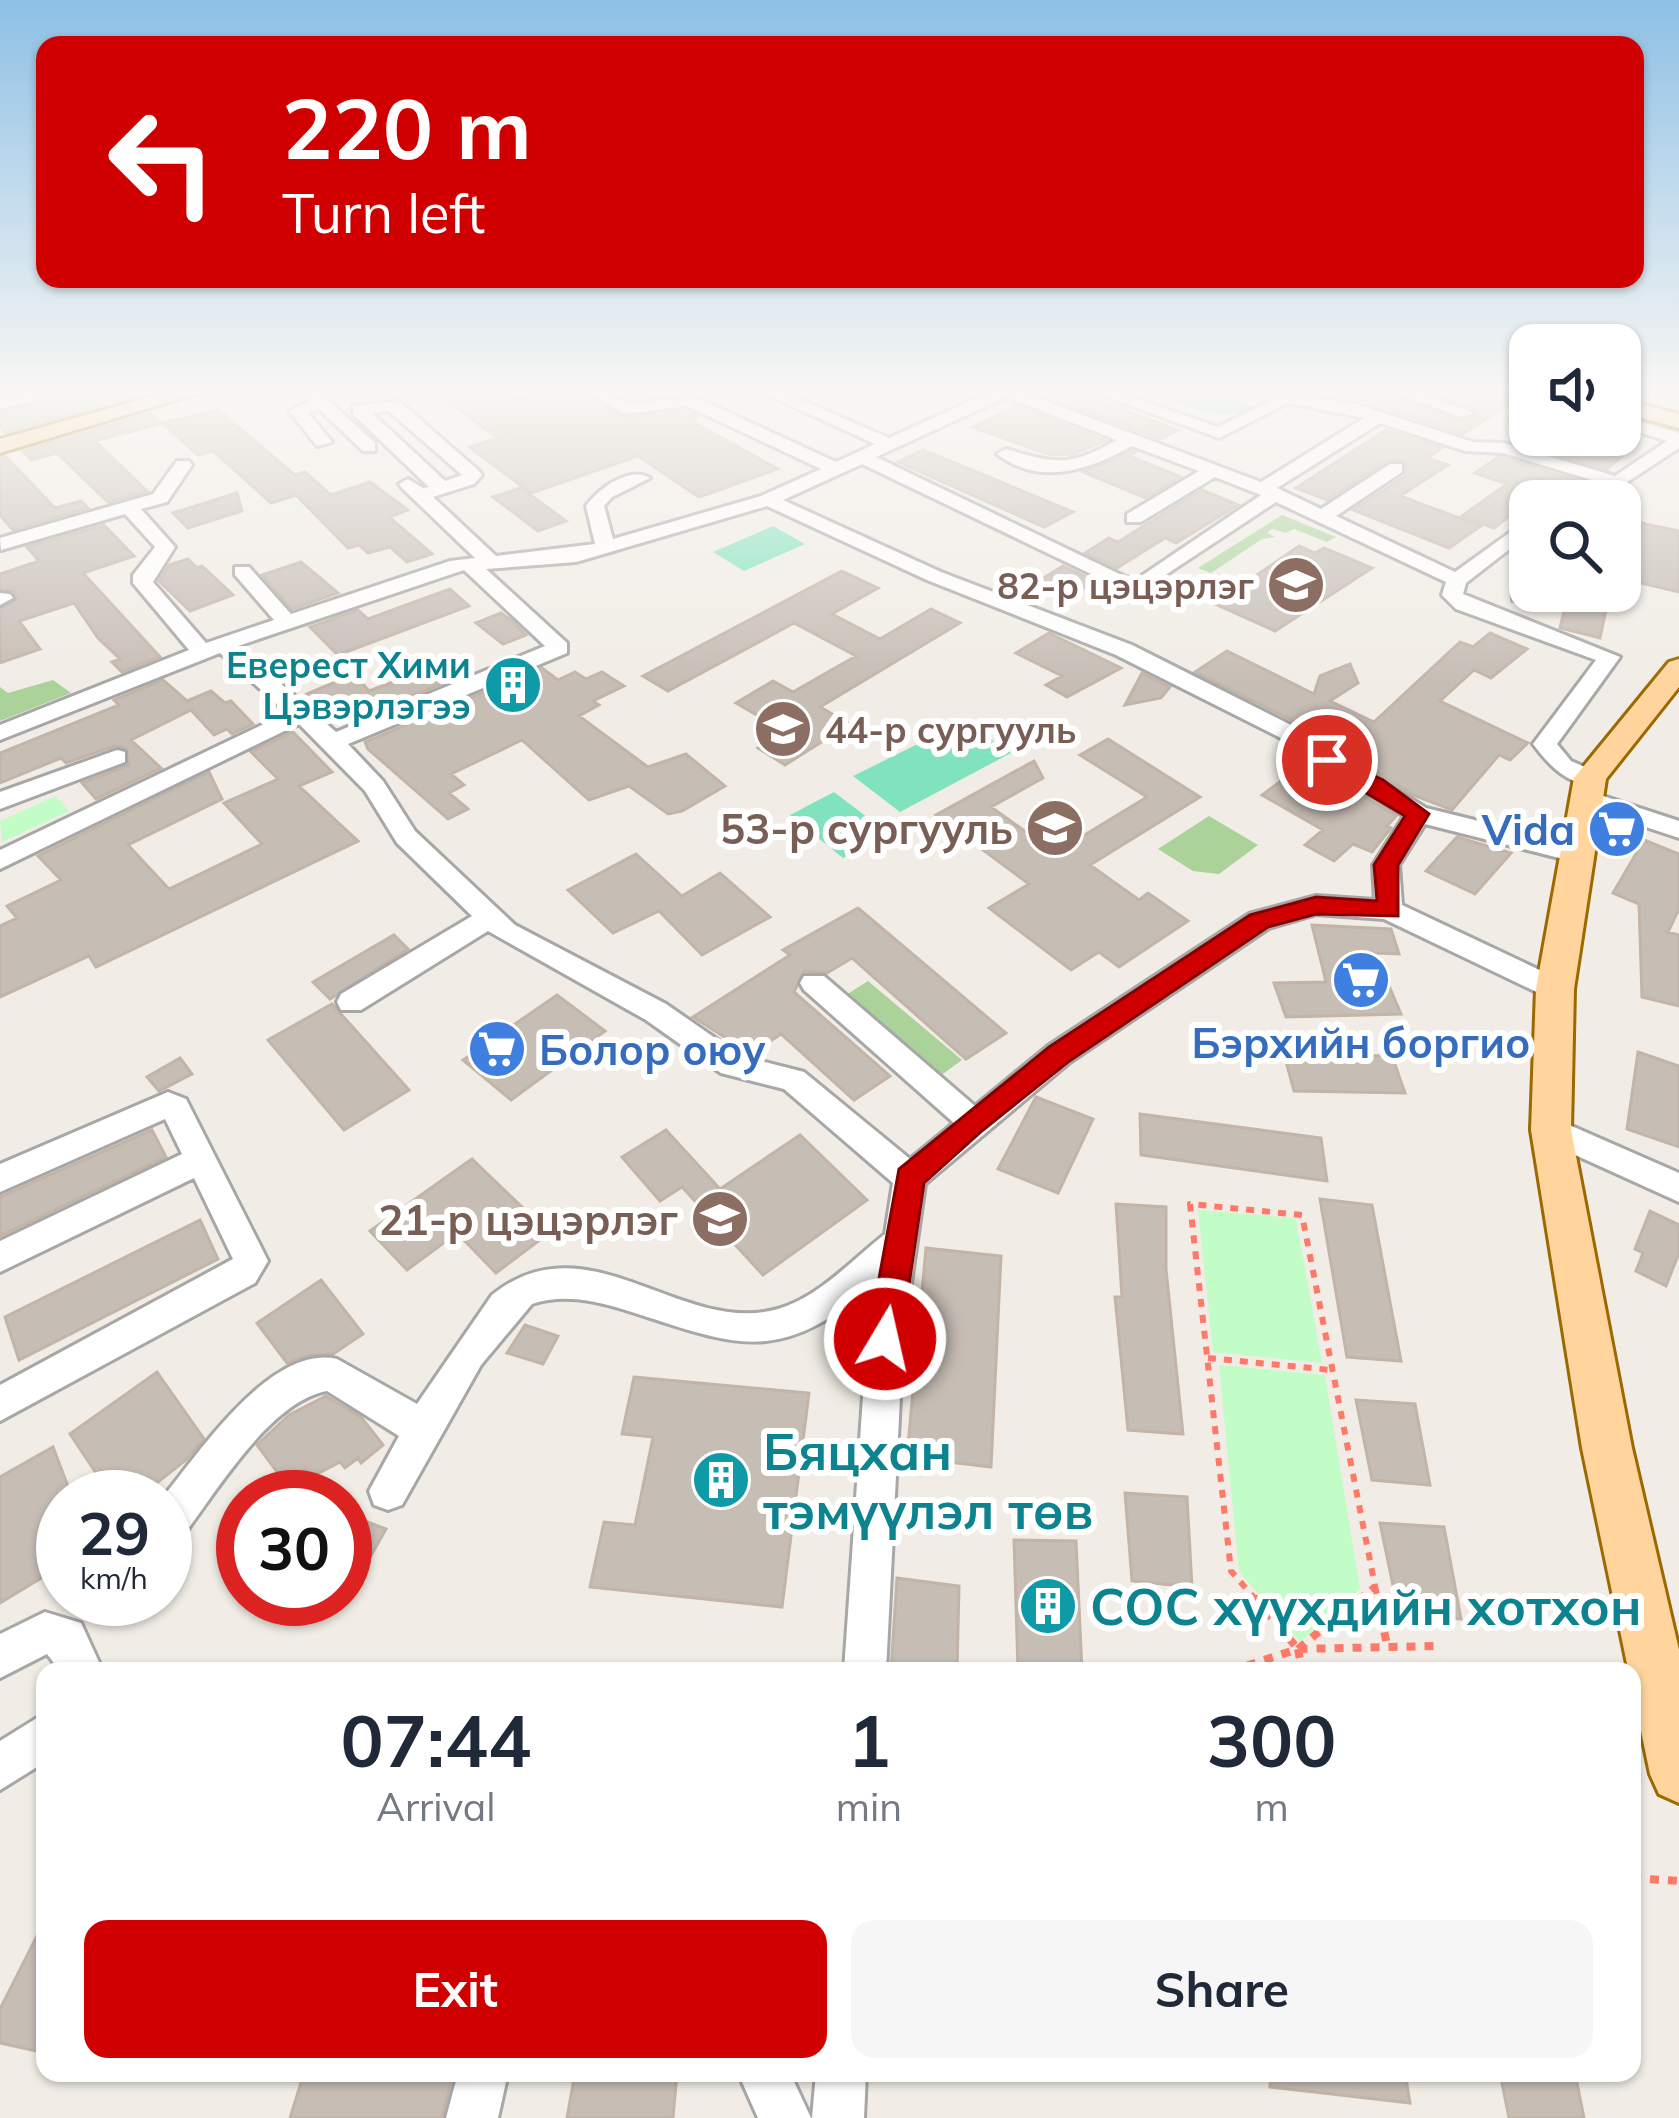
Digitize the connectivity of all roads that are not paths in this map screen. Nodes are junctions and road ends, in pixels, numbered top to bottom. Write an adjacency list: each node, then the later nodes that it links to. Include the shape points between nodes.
1 (166, 489): 14 (street)
2 (413, 489): 12 (street)
3 (440, 489): 12 (street)
4 (617, 489): 19 (street, via 595,506)
5 (792, 489): 13 (street)
6 (952, 489): 11 (street, via 1135,589)
7 (1182, 489): 15 (street)
8 (1264, 489): 11 (street)
9 (1272, 489): 11 (street)
10 (1365, 489): 16 (street)
11 (1269, 491): 16 (street)
12 (421, 496): 20 (street)
13 (768, 500): 19 (street); 32 (street, via 1124,650 1289,734)
14 (131, 510): 18 (street); 24 (street, via 165,548 143,583)
15 (1134, 518)
16 (1322, 518): 22 (street)
17 (1509, 540): 22 (street)
18 (1, 544)
19 (606, 549): 20 (street)
20 (478, 561): 23 (street); 28 (street, via 559,648)
21 (242, 571): 23 (street)
22 (1456, 580): 30 (street, via 1452,595 1462,605 1610,657 1545,745)
23 (287, 622): 24 (street)
24 (212, 648): 26 (street); 27 (street)
25 (1678, 672): 30 (main road)
26 (302, 714): 28 (street); 35 (street)
27 (0, 733)
28 (333, 742): 37 (street, via 406,837)
29 (117, 757): 31 (street)
30 (1587, 788): 33 (street); 34 (main road)
31 (0, 801)
32 (1418, 814): 34 (street); 36 (street, via 1386,865)
33 (1679, 830)
34 (1576, 854): 39 (main road)
35 (0, 860)
36 (1389, 910): 39 (street); 41 (street, via 1316,905 1259,921 1059,1054)
37 (489, 918): 40 (street); 44 (street, via 656,1012 732,1065 793,1080)
38 (814, 983): 41 (street)
39 (1555, 989): 42 (main road)
40 (352, 1002)
41 (973, 1122): 44 (street)
42 (1550, 1130): 46 (street); 53 (main road, via 1576,1289)
43 (200, 1160): 45 (street, via 168,1104); 48 (street); 49 (street, via 249,1250 243,1272)
44 (910, 1178): 47 (street)
45 (0, 1179)
46 (1679, 1188)
47 (900, 1241): 50 (street, via 826,1299 774,1327 724,1324 584,1286 520,1293 492,1320); 56 (street, via 885,1339)
48 (0, 1257)
49 (0, 1404)
50 (424, 1431): 51 (street); 52 (street, via 345,1381 314,1376 266,1405)
51 (388, 1491)
52 (192, 1492)
53 (1660, 1612): 59 (main road)
54 (0, 1658): 55 (street, via 45,1633 66,1638)
55 (78, 1662)
56 (866, 1662)
57 (36, 1742): 58 (street)
58 (0, 1768)
59 (1679, 1774)
60 (481, 2082): 63 (street)
61 (767, 2082): 64 (street)
62 (840, 2082): 65 (street)
63 (472, 2118)
64 (785, 2118)
65 (838, 2118)

